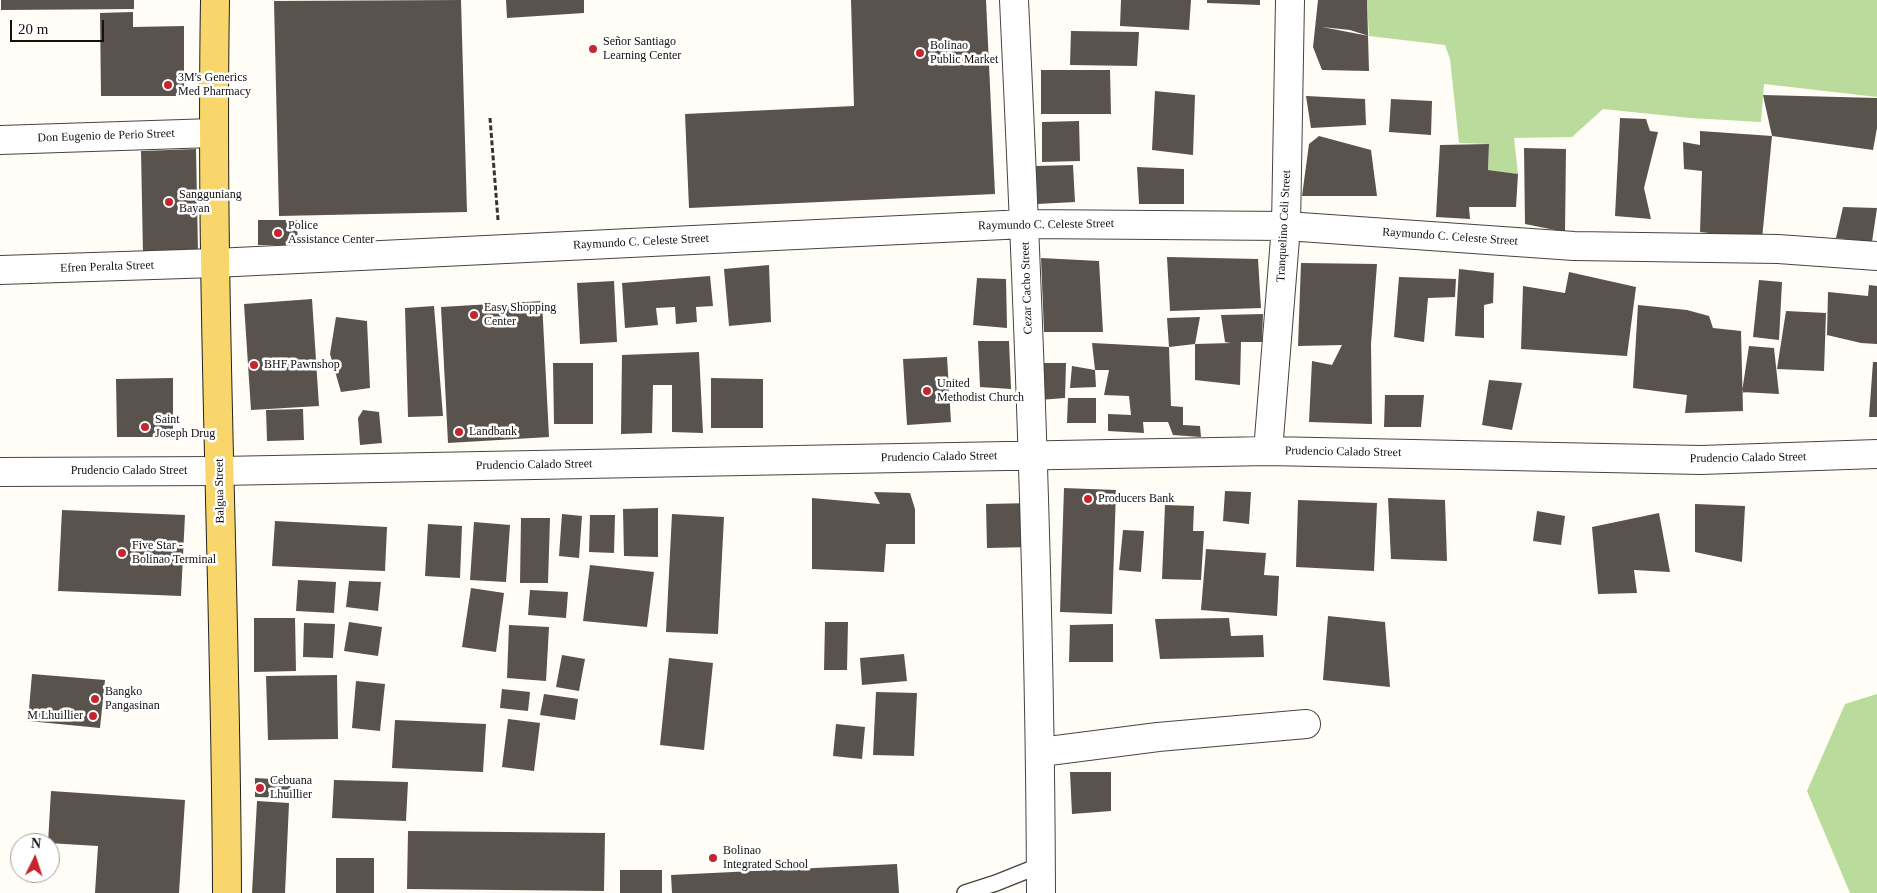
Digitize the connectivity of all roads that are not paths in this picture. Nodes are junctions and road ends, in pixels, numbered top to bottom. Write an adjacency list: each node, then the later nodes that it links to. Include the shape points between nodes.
1 (215, 0): 4 (main road, Balgua Street)
2 (1014, 0): 6 (street, Cezar Cacho Street)
3 (1290, 0): 7 (street, Tranquelino Celi Street)
4 (213, 133): 5 (street, Don Eugenio de Perio Street); 9 (main road, Balgua Street)
5 (0, 140)
6 (1025, 224): 7 (street, Raymundo C. Celeste Street); 9 (street, Raymundo C. Celeste Street); 13 (street, Cezar Cacho Street)
7 (1286, 226): 8 (street, Raymundo C. Celeste Street, via 1574,246 1778,248); 11 (street, Tranquelino Celi Street)
8 (1877, 256)
9 (215, 263): 10 (street, Efren Peralta Street); 14 (main road, Balgua Street)
10 (0, 270)
11 (1268, 451): 12 (street, Prudencio Calado Street, via 1701,460); 13 (street, Prudencio Calado Street)
12 (1877, 454)
13 (1033, 455): 14 (street, Prudencio Calado Street); 17 (street, Cezar Cacho Street)
14 (220, 471): 15 (street, Prudencio Calado Street); 19 (main road, Balgua Street)
15 (0, 472)
16 (1306, 724): 17 (street, via 1158,737)
17 (1041, 752): 18 (street, Cezar Cacho Street)
18 (1041, 865): 20 (lane); 21 (street, Cezar Cacho Street)
19 (226, 893)
20 (964, 893)
21 (1041, 893)

